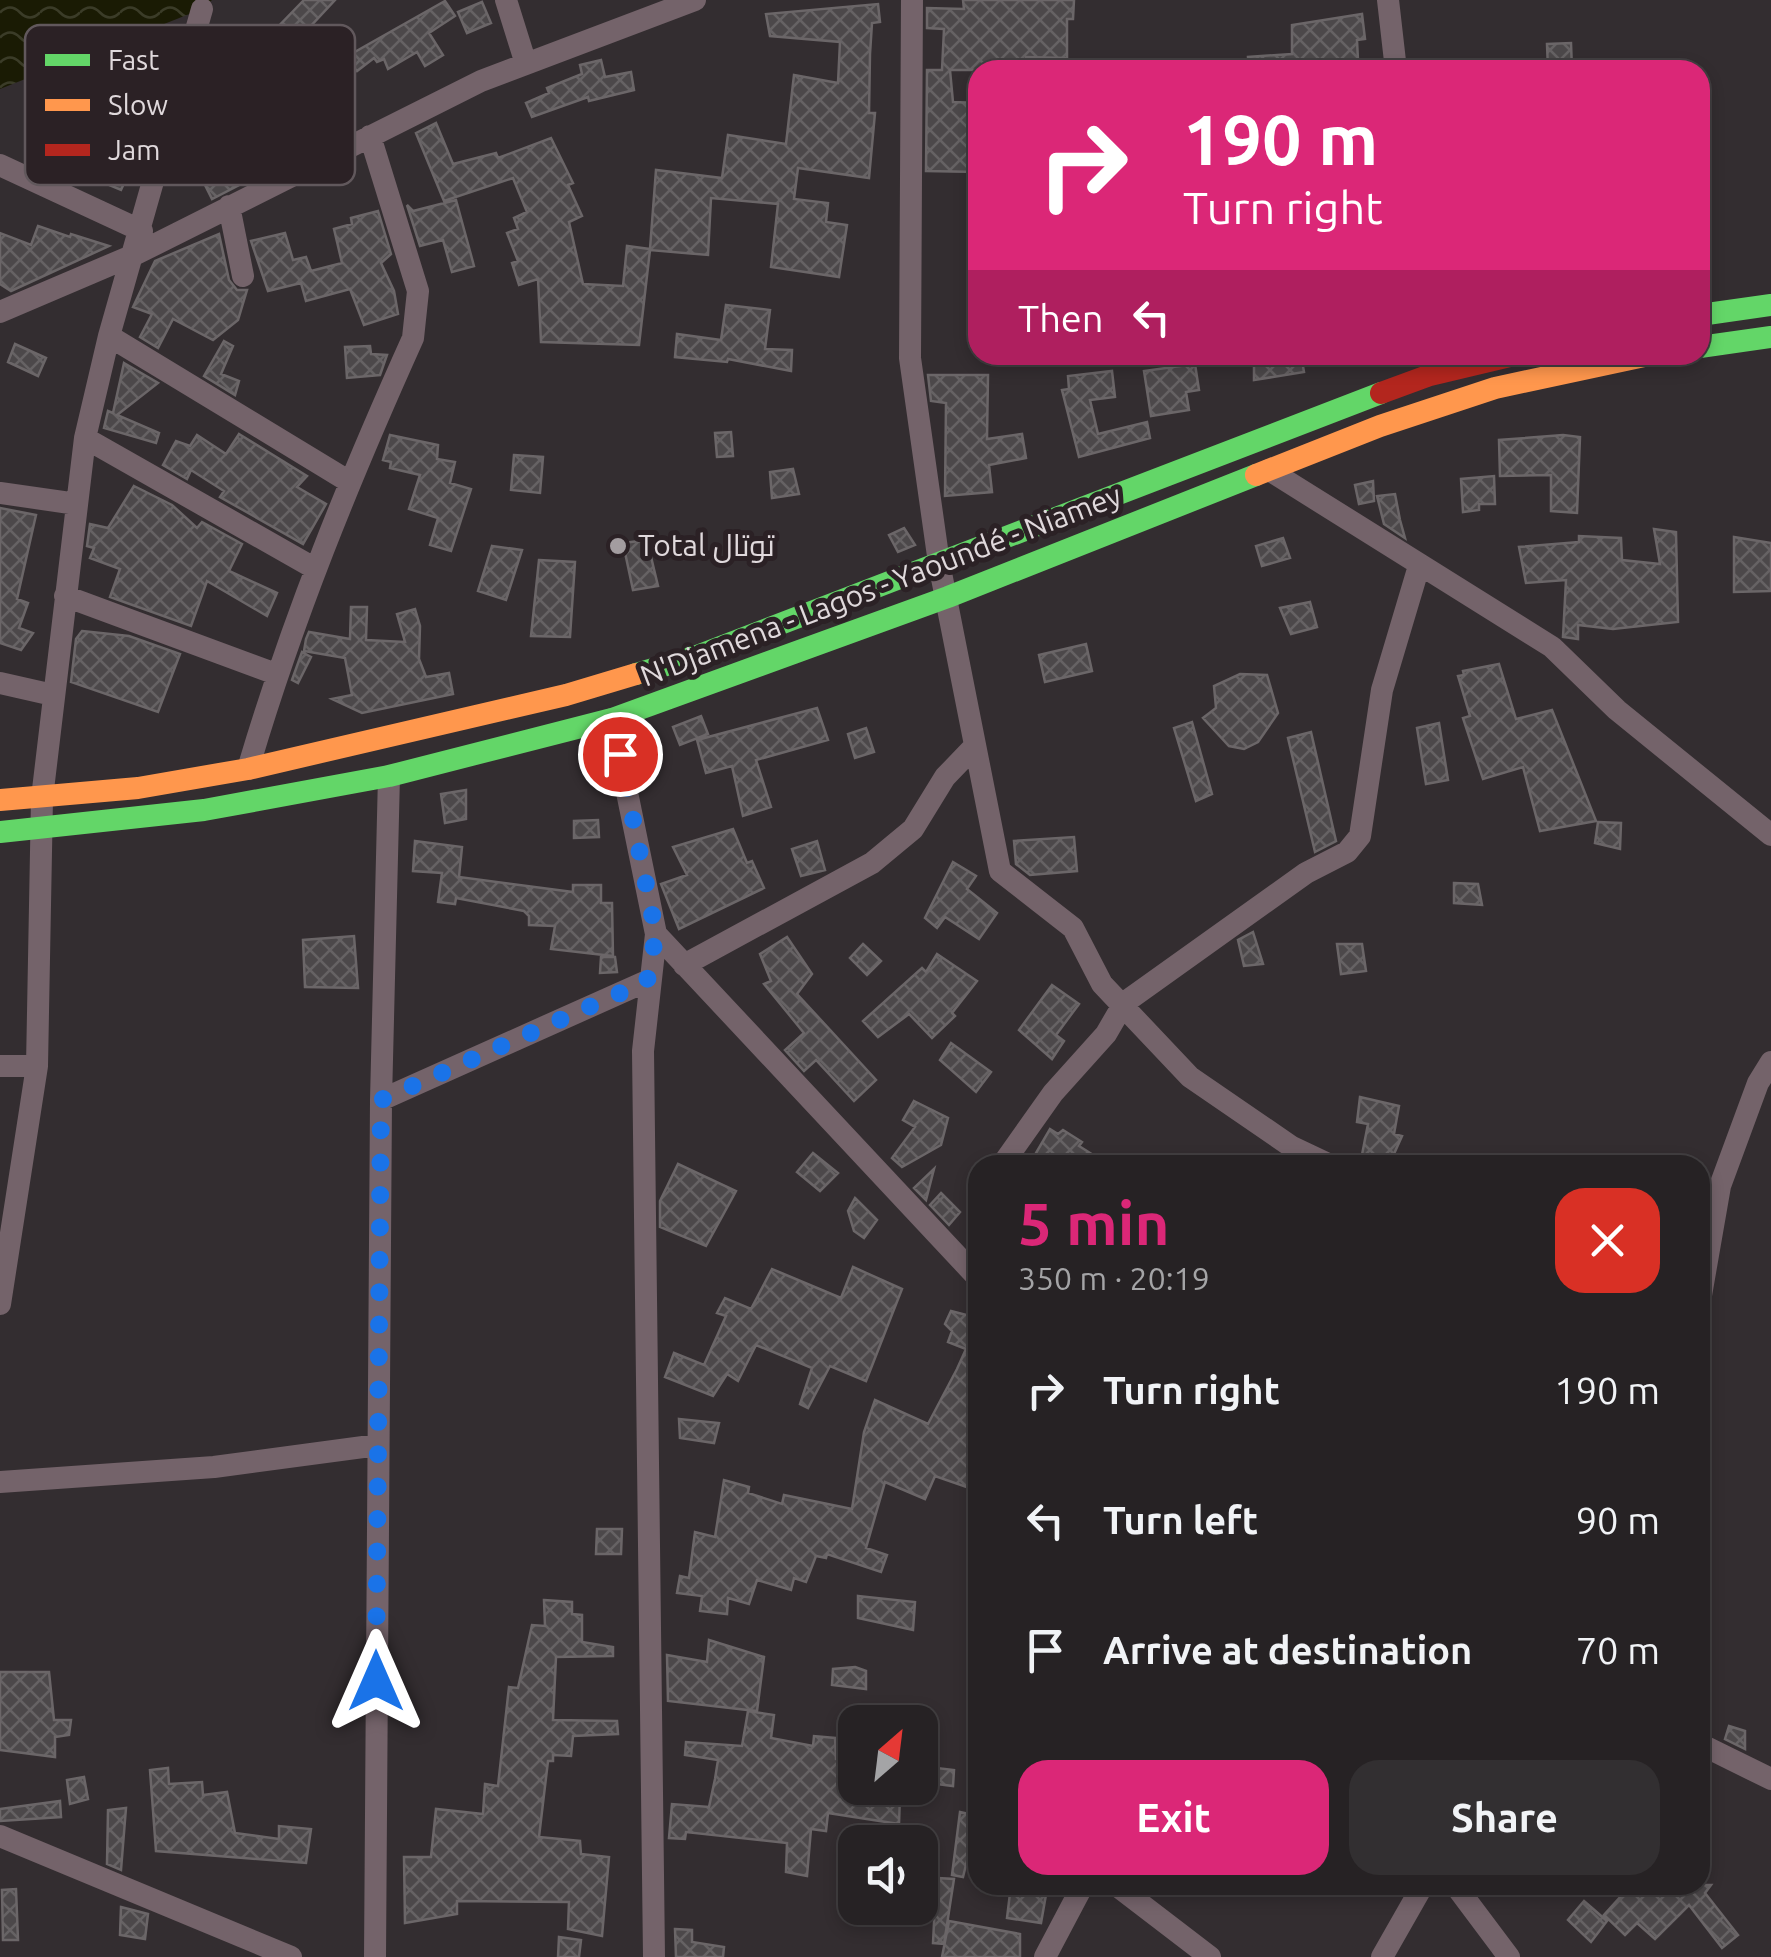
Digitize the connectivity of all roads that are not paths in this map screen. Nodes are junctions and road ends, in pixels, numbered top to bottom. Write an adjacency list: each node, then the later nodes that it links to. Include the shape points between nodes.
1 (506, 0): 8 (street)
2 (695, 0): 8 (street)
3 (912, 0): 32 (street, via 910,358)
4 (1388, 0): 7 (street)
5 (202, 9): 6 (street)
6 (198, 25)
7 (1395, 60)
8 (526, 64): 9 (street)
9 (370, 136): 10 (street); 29 (street, via 418,290 418,316)
10 (355, 143)
11 (0, 165): 12 (street)
12 (25, 179)
13 (36, 185): 17 (street)
14 (154, 185): 17 (street)
15 (271, 185): 16 (street)
16 (228, 206): 17 (street); 18 (street)
17 (139, 242): 20 (street); 22 (street)
18 (242, 276)
19 (1771, 305): 21 (highway)
20 (0, 312)
21 (1710, 313)
22 (110, 336): 27 (street); 29 (street)
23 (1771, 337): 24 (highway)
24 (1710, 346)
25 (1429, 365): 32 (highway, N'Djamena - Lagos - Yaoundé - Niamey)
26 (1602, 365): 28 (highway, N'Djamena - Lagos - Yaoundé - Niamey, via 1495,388)
27 (85, 438): 31 (street); 34 (street)
28 (1269, 470): 33 (street); 36 (highway, N'Djamena - Lagos - Yaoundé - Niamey)
29 (348, 481): 34 (street)
30 (0, 493): 31 (street)
31 (77, 504): 35 (street)
32 (938, 563): 36 (street); 42 (highway, N'Djamena - Lagos - Yaoundé - Niamey, via 697,656 566,695)
33 (1420, 566): 48 (street, via 1552,647 1617,710); 52 (street, via 1382,690 1360,836)
34 (314, 568): 37 (street)
35 (65, 596): 37 (street); 39 (street)
36 (948, 597): 40 (highway, N'Djamena - Lagos - Yaoundé - Niamey); 41 (street)
37 (276, 674): 42 (street)
38 (0, 683): 39 (street)
39 (53, 695): 44 (street)
40 (612, 719): 43 (highway, N'Djamena - Lagos - Yaoundé - Niamey); 49 (street)
41 (972, 749): 50 (street, via 945,777 913,829 872,862); 52 (street, via 1000,871 1073,928 1102,984)
42 (248, 770): 44 (highway, N'Djamena - Lagos - Yaoundé - Niamey)
43 (389, 776): 46 (highway, N'Djamena - Lagos - Yaoundé - Niamey); 56 (street)
44 (42, 798): 45 (highway, N'Djamena - Lagos - Yaoundé - Niamey); 46 (street)
45 (0, 800)
46 (42, 831): 47 (highway, N'Djamena - Lagos - Yaoundé - Niamey); 55 (street)
47 (0, 832)
48 (1771, 835)
49 (656, 934): 50 (street); 51 (street)
50 (684, 965): 60 (street)
51 (647, 981): 56 (street); 73 (street)
52 (1124, 1004): 57 (street); 58 (street, via 1190,1076)
53 (1771, 1062): 59 (street, via 1720,1186)
54 (0, 1066): 55 (street)
55 (36, 1066): 61 (street)
56 (381, 1100): 62 (street)
57 (1009, 1155)
58 (1309, 1155)
59 (1710, 1243)
60 (968, 1267)
61 (0, 1304)
62 (378, 1445): 63 (street, via 214,1467); 72 (street)
63 (0, 1482)
64 (1710, 1749): 65 (street)
65 (1771, 1779)
66 (0, 1836): 71 (street)
67 (1078, 1895): 74 (street)
68 (1129, 1895): 75 (street)
69 (1417, 1895): 76 (street)
70 (1463, 1895): 77 (street)
71 (292, 1957)
72 (375, 1957)
73 (654, 1957)
74 (1045, 1957)
75 (1210, 1957)
76 (1382, 1957)
77 (1510, 1957)

